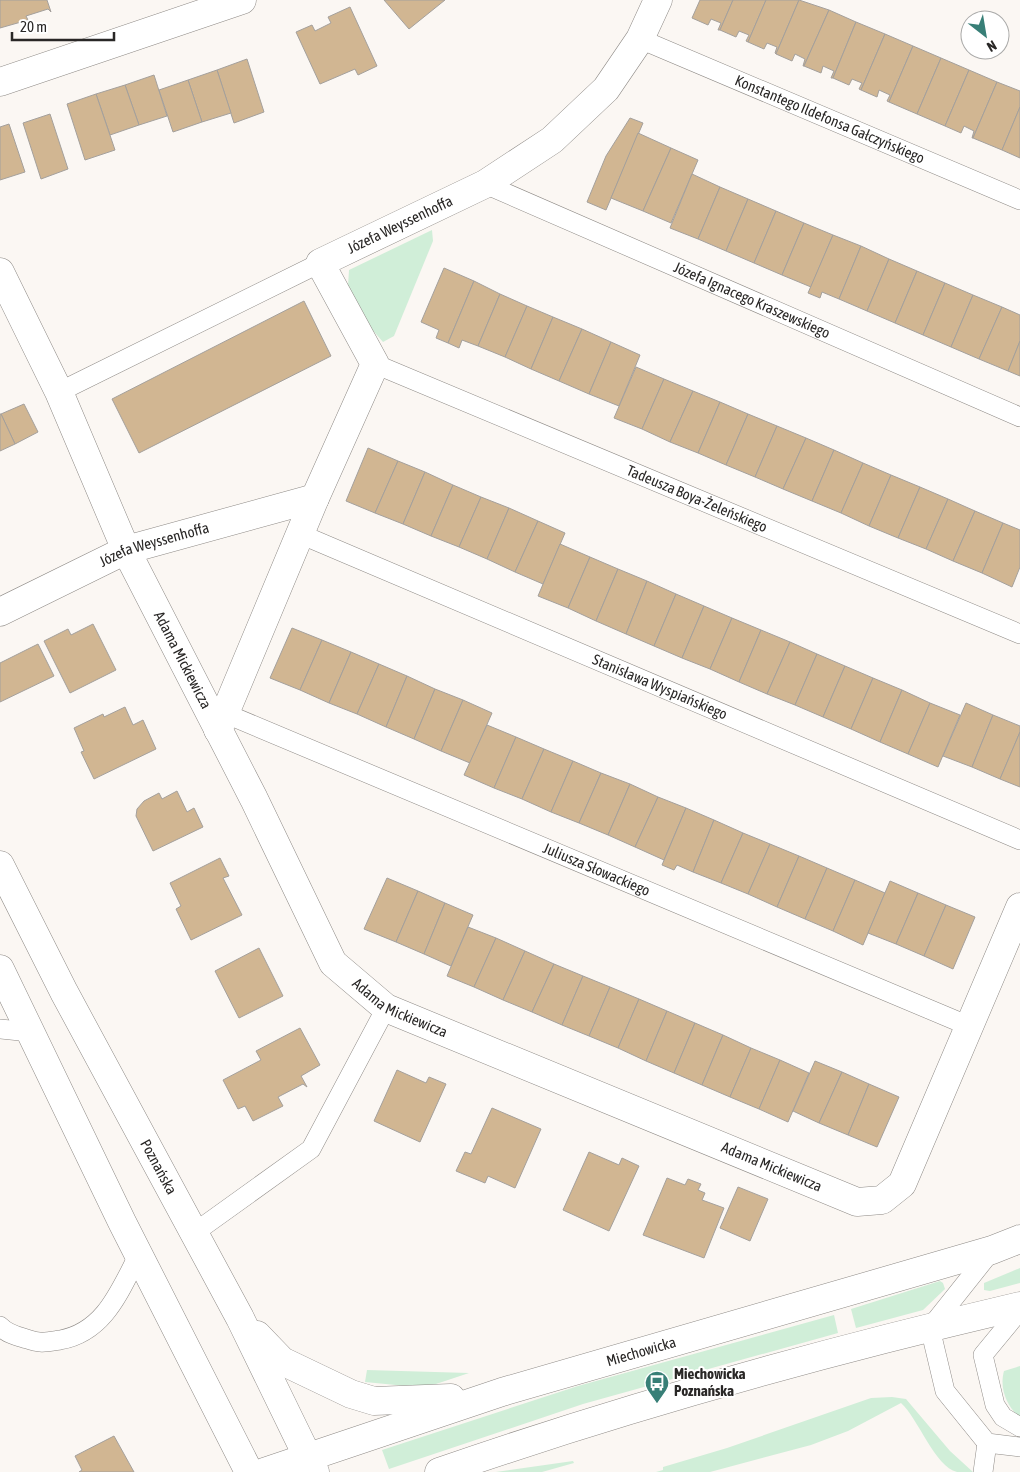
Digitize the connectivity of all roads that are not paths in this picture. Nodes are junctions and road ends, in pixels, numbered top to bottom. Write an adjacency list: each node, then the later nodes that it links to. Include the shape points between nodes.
1 (242, 0): 4 (street)
2 (658, 0): 3 (street, Józefa Weyssenhoffa)
3 (640, 39): 5 (street, Józefa Weyssenhoffa, via 606,89 552,140); 6 (lane, Konstantego Ildefonsa Gałczyńskiego)
4 (0, 82)
5 (485, 184): 7 (street, Józefa Weyssenhoffa); 11 (lane, Józefa Ignacego Kraszewskiego)
6 (1020, 200)
7 (320, 263): 9 (street); 10 (lane)
8 (0, 272): 10 (street, Adama Mickiewicza)
9 (375, 364): 12 (street); 16 (lane, Tadeusza Boya-Żeleńskiego)
10 (59, 392): 14 (street, Adama Mickiewicza)
11 (1020, 417)
12 (315, 498): 13 (street); 14 (street, Józefa Weyssenhoffa)
13 (300, 534): 17 (street); 18 (lane, Stanisława Wyspiańskiego)
14 (126, 550): 15 (street, Józefa Weyssenhoffa); 17 (street, Adama Mickiewicza)
15 (0, 612)
16 (1020, 634)
17 (221, 721): 22 (street, Adama Mickiewicza, via 254,799 333,963); 23 (lane, Juliusza Słowackiego)
18 (1020, 840)
19 (0, 865): 26 (street, Poznańska, via 64,992)
20 (1020, 907): 23 (street, Adama Mickiewicza)
21 (0, 969): 25 (street)
22 (386, 1008): 23 (street, Adama Mickiewicza, via 857,1202 882,1200 902,1184); 26 (lane, via 311,1149)
23 (969, 1026)
24 (0, 1029): 25 (lane)
25 (30, 1032): 29 (street)
26 (194, 1233): 31 (street, Poznańska)
27 (1020, 1238): 28 (street, Miechowicka)
28 (992, 1250): 33 (lane); 34 (street, Miechowicka)
29 (139, 1254): 32 (lane, via 102,1319 74,1338 40,1344 4,1331); 40 (street)
30 (1020, 1308): 33 (street); 35 (lane, via 982,1355 995,1405 1004,1417)
31 (240, 1318): 34 (street, via 282,1361 351,1394 374,1401 440,1399); 38 (street, Poznańska)
32 (0, 1326)
33 (930, 1328): 36 (lane, via 945,1391); 39 (street, via 657,1404)
34 (502, 1392): 38 (street, Miechowicka)
35 (1020, 1427)
36 (987, 1443): 37 (lane); 43 (lane)
37 (1020, 1446)
38 (311, 1464): 41 (street, Miechowicka)
39 (478, 1464): 42 (street)
40 (249, 1472)
41 (264, 1472)
42 (438, 1472)
43 (982, 1472)

